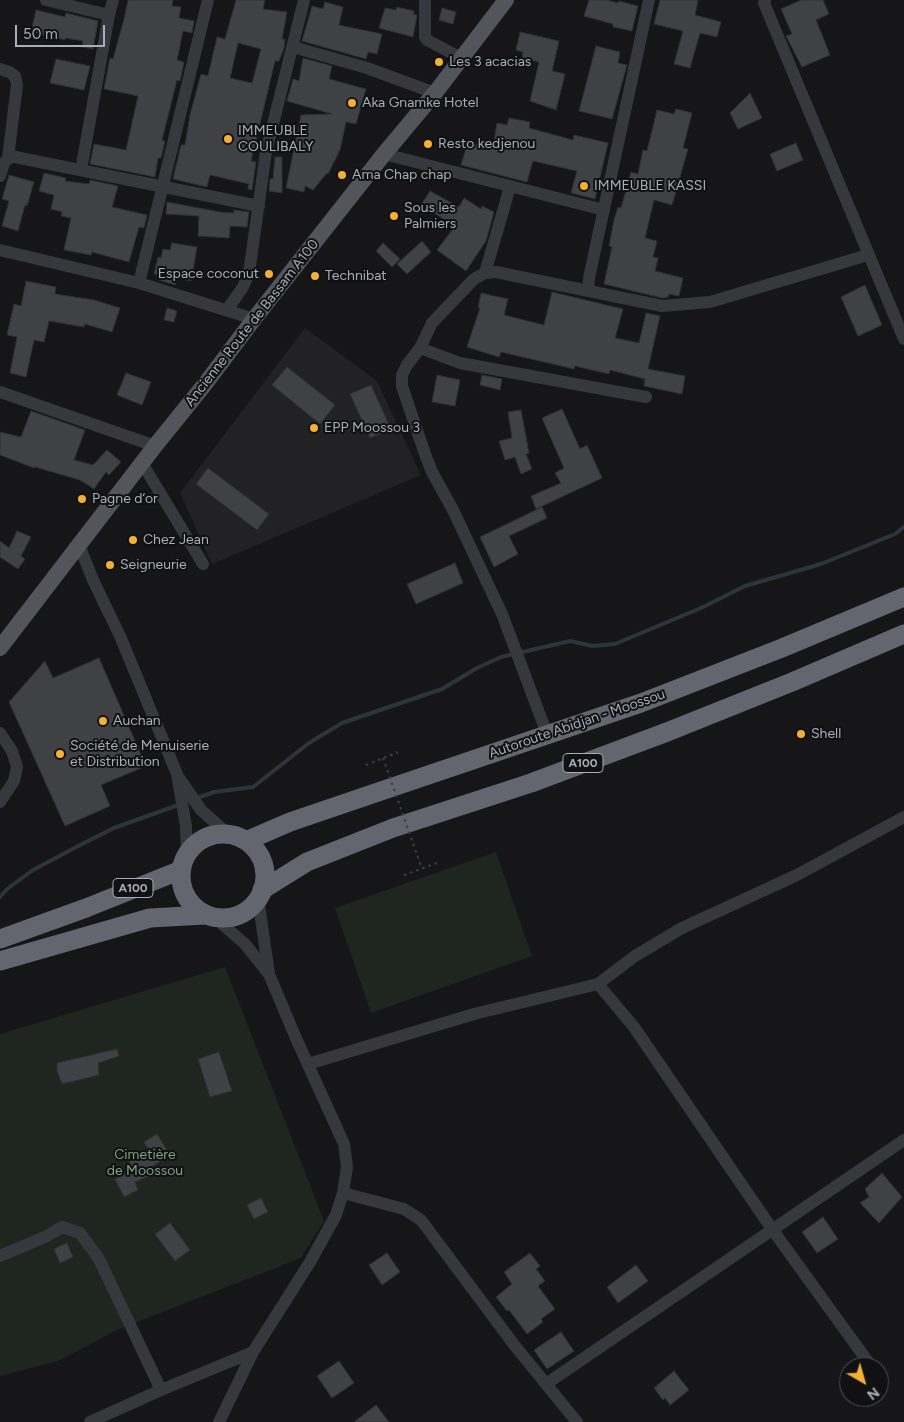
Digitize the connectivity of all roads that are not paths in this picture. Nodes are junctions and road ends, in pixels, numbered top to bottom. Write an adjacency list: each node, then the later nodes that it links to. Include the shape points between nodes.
1 (46, 0): 9 (street)
2 (113, 0): 9 (street)
3 (208, 0): 19 (street)
4 (304, 0): 10 (street)
5 (425, 0): 11 (street, via 425,37)
6 (506, 0): 11 (main road, Ancienne Route de Bassam A100)
7 (650, 0): 21 (street)
8 (761, 1): 23 (street)
9 (109, 15): 16 (street)
10 (293, 47): 13 (street, via 367,68); 20 (street, via 266,152)
11 (461, 58): 13 (main road, Ancienne Route de Bassam A100)
12 (0, 70): 15 (street, via 15,76 17,85)
13 (435, 93): 14 (main road, Ancienne Route de Bassam A100)
14 (384, 154): 18 (street); 28 (main road, Ancienne Route de Bassam A100)
15 (8, 158): 16 (street); 17 (street)
16 (81, 170): 19 (street)
17 (0, 176)
18 (510, 187): 21 (street); 24 (street)
19 (163, 188): 20 (street); 25 (street)
20 (259, 206): 27 (street, via 249,273)
21 (604, 210): 26 (street)
22 (0, 250): 25 (street)
23 (868, 255): 26 (street, via 710,302 662,306); 29 (street)
24 (485, 273): 26 (street, via 496,272); 30 (street, via 474,279 432,323)
25 (139, 283): 27 (street)
26 (588, 291)
27 (227, 310): 28 (street)
28 (254, 319): 33 (main road, Ancienne Route de Bassam A100)
29 (904, 339)
30 (420, 348): 32 (street, via 460,363); 41 (street, via 402,374 402,386 419,438 432,472 454,510 502,614)
31 (0, 392): 33 (street)
32 (646, 396)
33 (155, 446): 34 (main road, Ancienne Route de Bassam A100)
34 (142, 463): 35 (main road, Ancienne Route de Bassam A100); 36 (street)
35 (79, 545): 39 (main road, Ancienne Route de Bassam A100); 42 (street)
36 (203, 564)
37 (904, 597): 41 (highway, Autoroute Abidjan - Moossou, via 641,703)
38 (904, 634): 48 (highway, A100, via 658,735 531,783 393,828 307,862)
39 (0, 648)
40 (0, 734): 43 (street, via 12,751 17,767 14,781)
41 (547, 734): 46 (highway, Autoroute Abidjan - Moossou, via 290,822)
42 (177, 774): 45 (street, via 201,810); 47 (street, via 186,826)
43 (0, 802)
44 (904, 817): 53 (street, via 797,875 682,928 634,956)
45 (228, 834): 46 (highway); 47 (highway, via 216,834 194,844)
46 (246, 841): 48 (highway, via 263,863 265,877)
47 (184, 862): 49 (highway, via 181,884 186,896 194,907); 50 (highway, A100, via 86,908)
48 (260, 894): 49 (highway, via 250,908 239,914 227,918); 52 (street)
49 (210, 916): 51 (highway, A100, via 150,918); 52 (street, via 245,944)
50 (0, 939)
51 (0, 961)
52 (269, 974): 54 (street)
53 (598, 984): 54 (street, via 474,1014); 57 (street, via 634,1027)
54 (308, 1064): 56 (street, via 344,1144)
55 (904, 1140): 57 (street)
56 (343, 1193): 59 (street, via 336,1215 323,1238); 61 (street, via 404,1209 421,1220)
57 (772, 1229): 60 (street); 61 (street)
58 (2, 1251): 62 (street, via 47,1236 62,1227 80,1233 99,1259)
59 (253, 1352): 62 (street); 64 (street)
60 (864, 1357)
61 (546, 1384): 65 (street)
62 (161, 1390): 63 (street)
63 (90, 1422)
64 (219, 1422)
65 (577, 1422)

